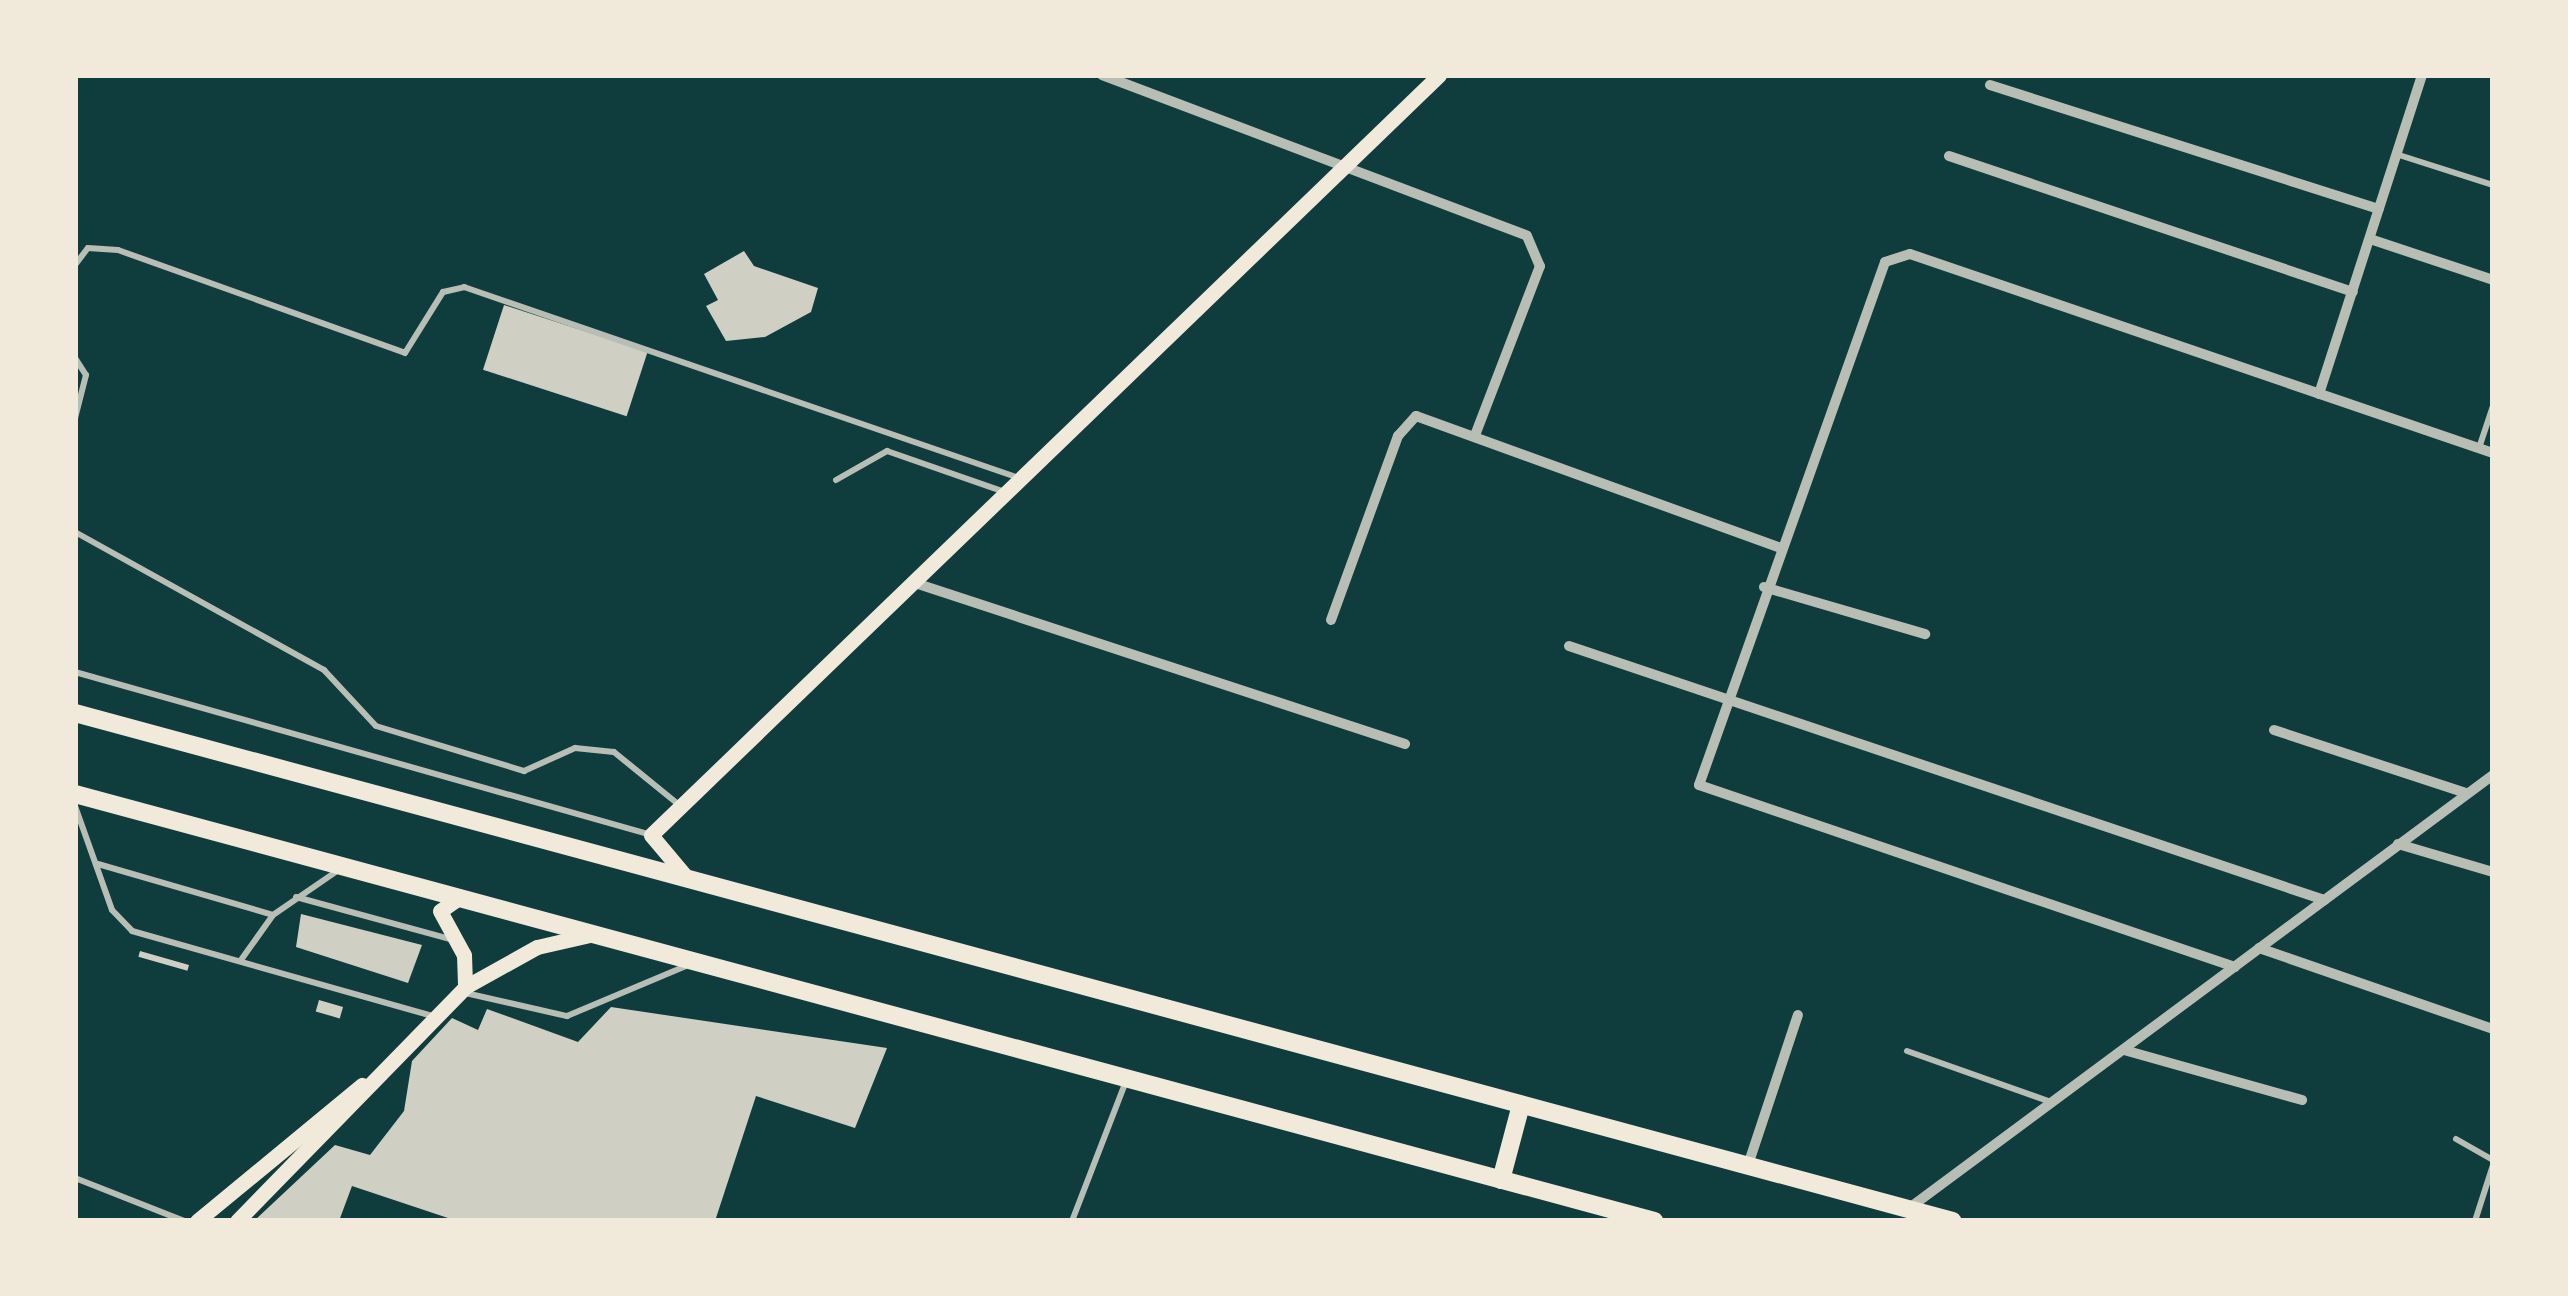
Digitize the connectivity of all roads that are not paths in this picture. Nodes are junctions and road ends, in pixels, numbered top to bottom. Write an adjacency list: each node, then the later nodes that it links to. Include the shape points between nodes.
1 (1102, 75): 6 (street)
2 (1152, 75): 6 (street)
3 (1439, 75): 9 (main road)
4 (2422, 75): 7 (street)
5 (1990, 85): 11 (street)
6 (1147, 91): 9 (street)
7 (2396, 154): 10 (lane); 11 (street)
8 (1949, 156): 15 (street)
9 (1351, 161): 20 (street, via 1510,225 1538,251); 23 (main road)
10 (2493, 184)
11 (2379, 209): 12 (street)
12 (2370, 239): 14 (street); 15 (street)
13 (75, 265): 23 (lane, via 88,248 118,250 405,353 443,292 464,287)
14 (2493, 280)
15 (2353, 292): 17 (street)
16 (75, 358): 19 (lane, via 86,375)
17 (2319, 394): 21 (street); 27 (street, via 1890,256)
18 (2493, 406): 21 (lane)
19 (75, 418)
20 (1475, 435): 27 (street); 30 (street, via 1406,421)
21 (2479, 448): 22 (street)
22 (2493, 453)
23 (1016, 477): 25 (main road)
24 (836, 480): 25 (lane, via 887,451)
25 (1002, 490): 28 (main road)
26 (75, 532): 42 (lane, via 324,670 376,726 524,771 574,748 614,752)
27 (1778, 547): 29 (street)
28 (912, 582): 37 (street); 42 (main road)
29 (1764, 587): 31 (street); 34 (street)
30 (1331, 620)
31 (1925, 634)
32 (1569, 646): 34 (street)
33 (75, 672): 43 (lane)
34 (1721, 701): 51 (street); 58 (street, via 1702,790)
35 (75, 713): 48 (main road)
36 (2274, 730): 40 (street)
37 (1405, 744)
38 (2493, 775): 40 (street)
39 (75, 794): 46 (main road)
40 (2466, 794): 44 (street)
41 (75, 806): 45 (lane)
42 (680, 806): 43 (main road)
43 (651, 835): 48 (main road)
44 (2398, 844): 47 (street); 51 (street)
45 (98, 864): 52 (lane); 56 (lane, via 132,931)
46 (344, 868): 49 (lane); 50 (main road)
47 (2493, 872)
48 (688, 880): 69 (main road)
49 (296, 897): 52 (lane); 54 (lane)
50 (460, 897): 53 (main road); 54 (main road, via 440,910)
51 (2324, 900): 55 (street)
52 (272, 915): 56 (lane)
53 (590, 935): 57 (main road); 59 (main road, via 537,947)
54 (459, 941): 59 (main road)
55 (2259, 949): 58 (street); 62 (street)
56 (240, 960): 60 (lane)
57 (694, 962): 59 (lane, via 567,1016); 65 (main road)
58 (2235, 967): 63 (street)
59 (463, 989): 60 (main road)
60 (433, 1016): 66 (main road)
61 (1798, 1016): 72 (street)
62 (2493, 1029)
63 (2124, 1050): 67 (street); 68 (street)
64 (1907, 1051): 68 (lane)
65 (1128, 1076): 74 (main road); 79 (lane)
66 (365, 1084): 77 (main road); 78 (main road)
67 (2302, 1100)
68 (2051, 1102): 75 (street)
69 (1521, 1105): 72 (main road); 74 (main road)
70 (2456, 1139): 71 (lane)
71 (2493, 1163): 82 (lane)
72 (1748, 1165): 75 (main road)
73 (75, 1178): 76 (lane)
74 (1501, 1180): 80 (main road)
75 (1908, 1209): 81 (main road)
76 (184, 1221)
77 (197, 1221)
78 (236, 1221)
79 (1072, 1221)
80 (1654, 1221)
81 (1952, 1221)
82 (2475, 1221)

